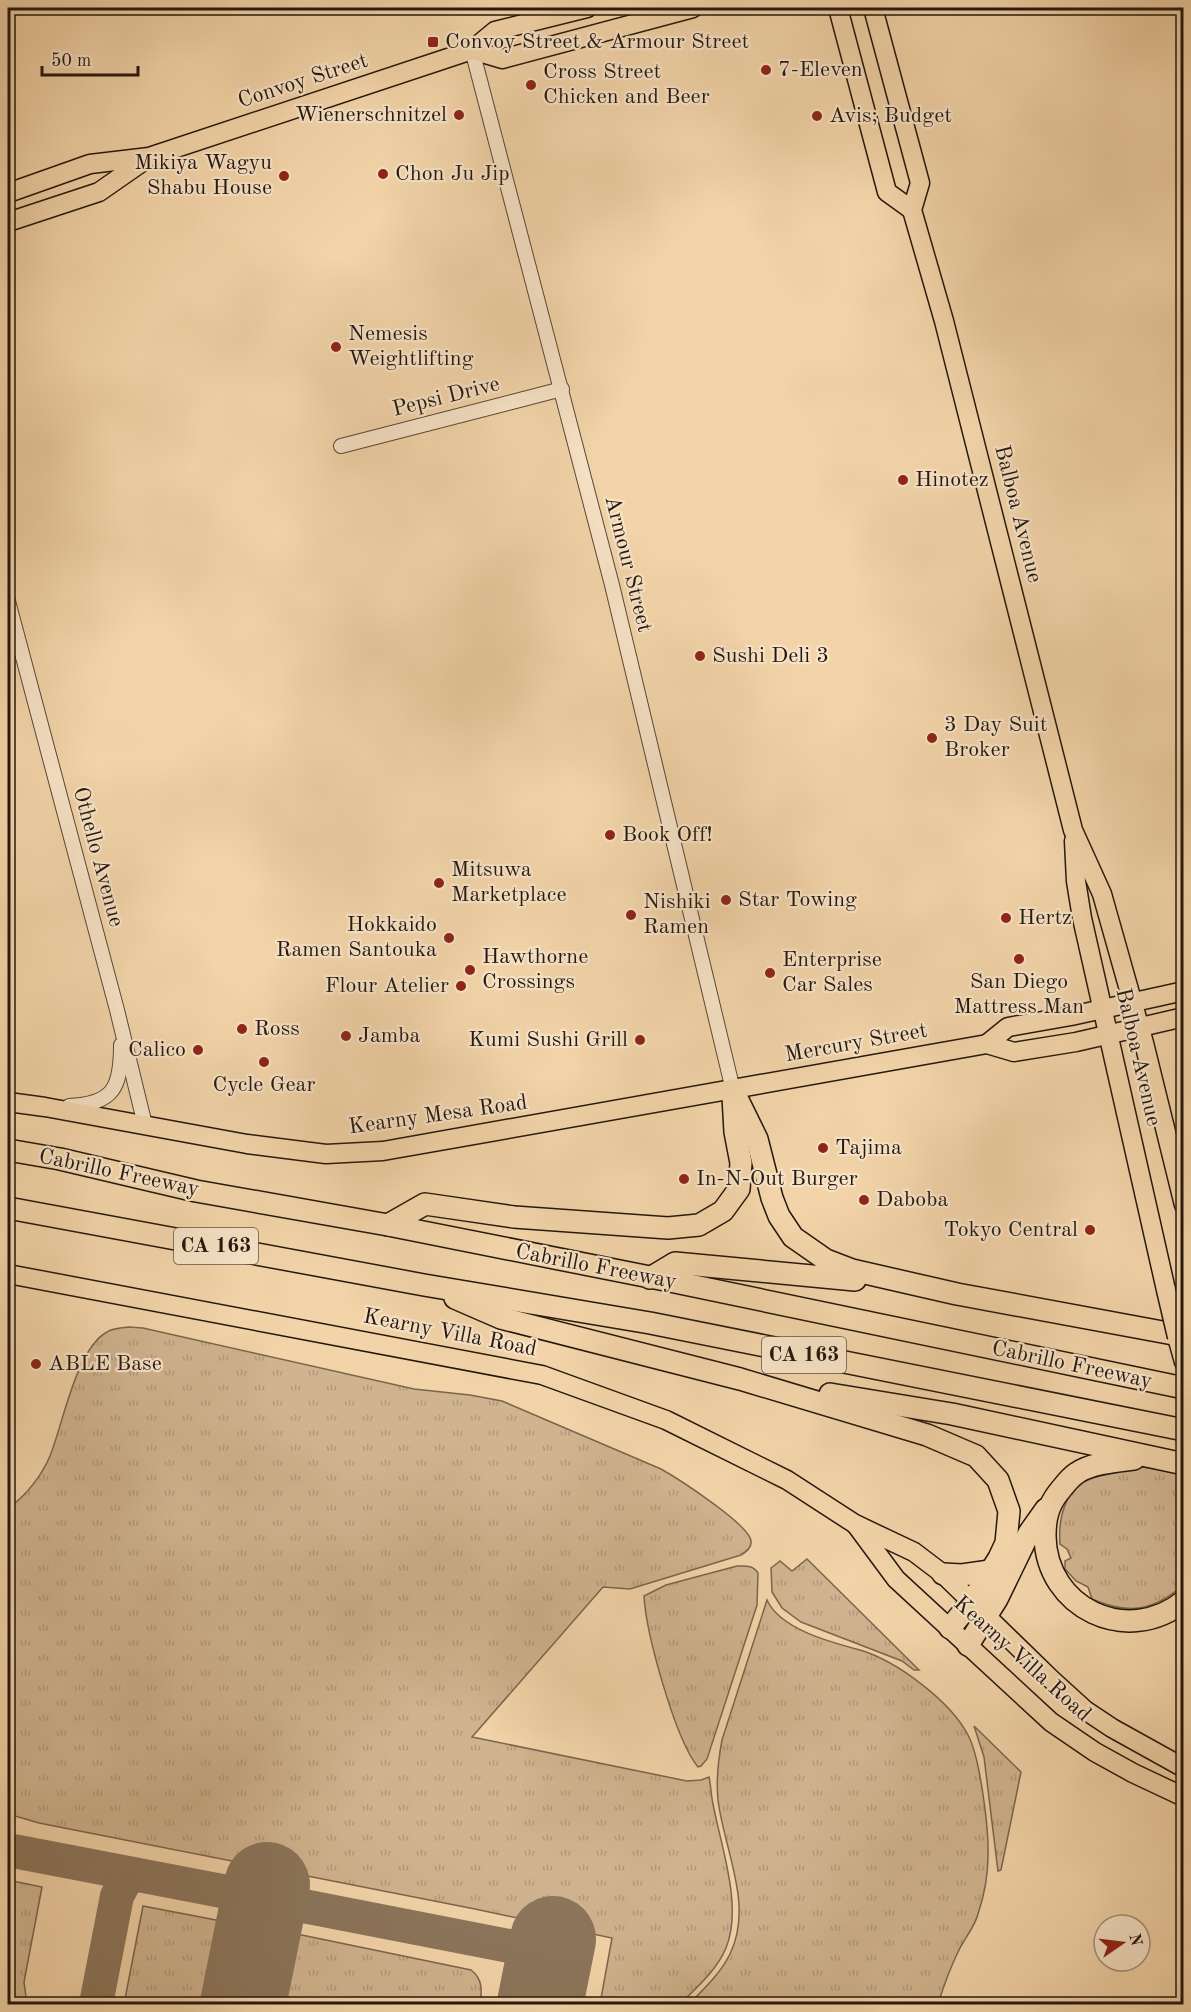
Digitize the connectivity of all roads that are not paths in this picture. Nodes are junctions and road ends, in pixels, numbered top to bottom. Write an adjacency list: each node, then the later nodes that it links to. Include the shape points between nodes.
1 (587, 8): 5 (main road, Convoy Street, via 495,31)
2 (693, 8): 5 (main road, via 502,59)
3 (838, 8): 8 (main road, via 887,192)
4 (873, 8): 8 (main road, via 920,183)
5 (472, 50): 6 (main road, Convoy Street); 10 (street, Armour Street)
6 (149, 157): 7 (main road, Convoy Street, via 90,165); 9 (main road, Convoy Street, via 99,192)
7 (8, 193)
8 (912, 210): 13 (main road, Balboa Avenue, via 944,321)
9 (8, 222)
10 (562, 389): 11 (street, Pepsi Drive); 22 (street, Armour Street)
11 (341, 446)
12 (8, 601): 17 (street, Othello Avenue)
13 (1073, 830): 15 (main road, Balboa Avenue, via 1102,894); 16 (main road, Balboa Avenue, via 1078,898)
14 (1184, 991): 15 (main road, Mercury Street)
15 (1133, 1003): 16 (main road, Mercury Street); 19 (main road, Balboa Avenue)
16 (1103, 1010): 20 (main road, Balboa Avenue); 21 (main road, Mercury Street, via 1008,1027)
17 (119, 1016): 24 (street, via 121,1064 112,1091 88,1105); 25 (street, Othello Avenue)
18 (1184, 1017): 19 (main road, Mercury Street)
19 (1140, 1027): 20 (main road, Mercury Street); 27 (main road, Balboa Avenue)
20 (1108, 1034): 21 (main road, Mercury Street, via 1014,1052); 35 (main road, Balboa Avenue, bridge)
21 (987, 1044): 22 (main road, Mercury Street)
22 (733, 1090): 25 (main road, Kearny Mesa Road, via 383,1151 326,1154); 29 (highway, via 741,1163 739,1189 723,1210 699,1225 668,1228 514,1217 425,1204); 33 (highway, via 757,1139 779,1216 793,1237 845,1268)
23 (8, 1102): 24 (main road, Kearny Mesa Road)
24 (45, 1107): 25 (main road, Kearny Mesa Road)
25 (145, 1125)
26 (8, 1150): 29 (highway, Cabrillo Freeway / CA 163, via 195,1191)
27 (1184, 1205)
28 (8, 1208): 32 (highway, Cabrillo Freeway / CA 163)
29 (388, 1225): 31 (highway, Cabrillo Freeway / CA 163)
30 (8, 1274): 42 (main road, Kearny Villa Road, via 542,1375 666,1420 787,1480)
31 (650, 1278): 33 (highway, via 675,1263 846,1278); 37 (highway, Cabrillo Freeway / CA 163)
32 (424, 1285): 36 (highway, via 501,1318); 38 (highway, Cabrillo Freeway / CA 163, via 650,1323)
33 (957, 1294): 34 (highway)
34 (1184, 1336)
35 (1184, 1362)
36 (740, 1379): 39 (highway, via 952,1414); 43 (highway, via 927,1435 976,1456 998,1480 1009,1511 1006,1543)
37 (1184, 1389)
38 (1184, 1430)
39 (1150, 1457): 40 (highway); 41 (highway, via 1078,1472)
40 (1184, 1464)
41 (1050, 1504): 45 (highway, via 1045,1530 1048,1562 1059,1585 1079,1604 1102,1616 1133,1621 1163,1614); 46 (highway, via 1029,1533 997,1599)
42 (855, 1524): 44 (main road, Kearny Villa Road, via 914,1552); 47 (main road, Kearny Villa Road, via 896,1579)
43 (990, 1571): 44 (highway); 46 (highway)
44 (943, 1574): 46 (main road, Kearny Villa Road)
45 (1184, 1600)
46 (979, 1608): 47 (highway); 48 (highway); 49 (main road, Kearny Villa Road, via 1085,1710)
47 (950, 1628): 48 (main road, Kearny Villa Road)
48 (968, 1645): 50 (main road, Kearny Villa Road, via 1067,1734 1133,1773)
49 (1184, 1768)
50 (1184, 1797)

